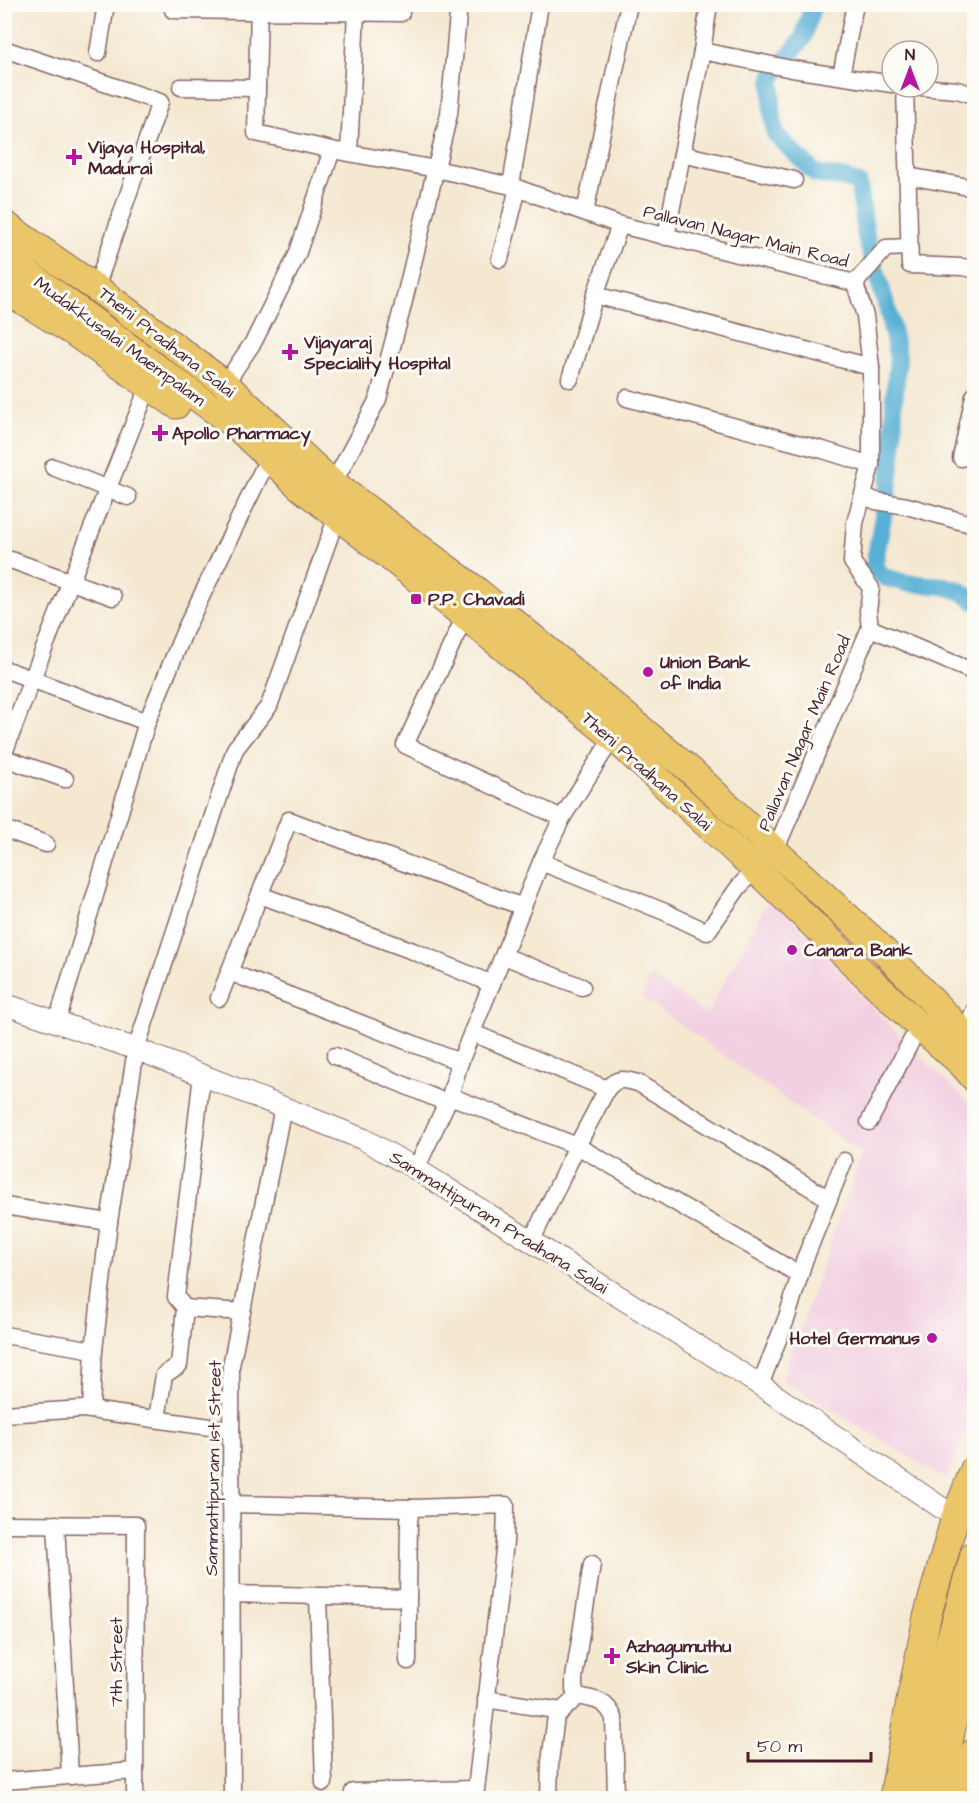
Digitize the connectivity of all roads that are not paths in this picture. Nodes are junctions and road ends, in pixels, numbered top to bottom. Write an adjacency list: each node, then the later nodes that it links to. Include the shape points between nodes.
1 (106, 4): 13 (street)
2 (459, 4): 24 (street, via 449,114)
3 (540, 4): 27 (street)
4 (629, 4): 29 (street)
5 (709, 4): 12 (street)
6 (855, 4): 14 (street)
7 (259, 7): 8 (street); 9 (street); 17 (street)
8 (173, 10)
9 (356, 12): 10 (street); 22 (street)
10 (401, 13)
11 (4, 49): 38 (street, via 160,102)
12 (702, 51): 14 (street); 23 (street)
13 (98, 53)
14 (841, 76): 15 (street)
15 (880, 82)
16 (181, 87): 17 (street)
17 (257, 88): 21 (street, Pallavan Nagar Main Road, via 256,133)
18 (940, 89): 19 (street)
19 (975, 95)
20 (905, 99): 25 (street)
21 (332, 150): 22 (street, Pallavan Nagar Main Road); 43 (street, via 297,255 254,341)
22 (350, 153): 24 (street, Pallavan Nagar Main Road)
23 (682, 154): 26 (street); 32 (street)
24 (436, 169): 27 (street, Pallavan Nagar Main Road); 53 (street, via 378,399 341,469)
25 (908, 176): 28 (street); 33 (street)
26 (794, 180)
27 (514, 187): 29 (street, Pallavan Nagar Main Road); 35 (street)
28 (975, 188)
29 (585, 212): 31 (street, Pallavan Nagar Main Road)
30 (4, 224): 38 (main road, Theni Pradhana Salai)
31 (620, 225): 32 (street, Pallavan Nagar Main Road); 40 (street)
32 (666, 237): 37 (street, Pallavan Nagar Main Road)
33 (909, 247): 36 (street, via 910,264); 37 (street, via 886,248)
34 (4, 255): 47 (main road, Mudakkusalai Maempalam)
35 (500, 259)
36 (975, 269)
37 (858, 279): 41 (street, Pallavan Nagar Main Road)
38 (96, 288): 43 (main road, Theni Pradhana Salai)
39 (4, 289): 44 (main road, Theni Pradhana Salai)
40 (595, 295): 41 (street); 42 (street)
41 (871, 367): 49 (street, Pallavan Nagar Main Road)
42 (570, 379)
43 (225, 384): 53 (main road, Theni Pradhana Salai)
44 (149, 385): 51 (main road, Theni Pradhana Salai); 52 (street)
45 (975, 396): 48 (street)
46 (627, 398): 49 (street)
47 (236, 426): 53 (main road, Theni Pradhana Salai)
48 (961, 458)
49 (871, 465): 55 (street, Pallavan Nagar Main Road)
50 (53, 466): 52 (street)
51 (263, 469): 53 (main road, Theni Pradhana Salai); 65 (street, via 185,630)
52 (108, 488): 54 (street); 58 (street)
53 (321, 491): 60 (main road, Theni Pradhana Salai); 73 (main road, Theni Pradhana Salai, via 476,590 690,770); 88 (street, via 269,706 235,749)
54 (128, 497)
55 (870, 498): 56 (street); 61 (street, Pallavan Nagar Main Road, via 855,523 852,562 871,588)
56 (975, 525)
57 (11, 560): 58 (street)
58 (70, 583): 59 (street); 64 (street)
59 (113, 597)
60 (465, 616): 66 (main road, Theni Pradhana Salai); 70 (street, via 405,745)
61 (870, 628): 63 (street); 73 (street, Pallavan Nagar Main Road)
62 (4, 669): 64 (street)
63 (975, 672)
64 (32, 679): 65 (street); 67 (street)
65 (147, 722): 84 (street)
66 (613, 737): 70 (street); 75 (main road, Theni Pradhana Salai)
67 (4, 753)
68 (4, 758): 69 (street)
69 (65, 779)
70 (562, 818): 74 (street)
71 (4, 829): 72 (street)
72 (46, 844)
73 (775, 851): 86 (main road, Theni Pradhana Salai)
74 (541, 862): 75 (street, via 707,932); 77 (street)
75 (755, 869): 85 (main road, Theni Pradhana Salai)
76 (260, 895): 77 (street, via 289,820); 79 (street); 80 (street)
77 (523, 907): 78 (street)
78 (504, 956): 80 (street); 81 (street)
79 (230, 972): 82 (street); 90 (street)
80 (492, 984): 87 (street)
81 (582, 987)
82 (219, 998)
83 (4, 1004): 84 (street, Sammattipuram Pradhana Salai)
84 (57, 1022): 88 (street, Sammattipuram Pradhana Salai)
85 (919, 1026): 92 (main road, Theni Pradhana Salai); 96 (street)
86 (971, 1030)
87 (473, 1033): 90 (street); 93 (street)
88 (136, 1049): 91 (street, Sammattipuram Pradhana Salai); 102 (street)
89 (335, 1056): 94 (street)
90 (460, 1062): 94 (street)
91 (202, 1075): 95 (street, Sammattipuram Pradhana Salai); 105 (street, via 176,1297)
92 (975, 1078)
93 (607, 1089): 97 (street); 100 (street, via 623,1079 638,1083)
94 (448, 1099): 97 (street); 99 (street)
95 (283, 1107): 99 (street, Sammattipuram Pradhana Salai, via 363,1139); 106 (street, Sammattipuram 1st Street)
96 (869, 1122)
97 (577, 1146): 103 (street); 104 (street)
98 (844, 1161): 100 (street)
99 (416, 1169): 103 (street, Sammattipuram Pradhana Salai)
100 (829, 1199): 104 (street)
101 (4, 1206): 102 (street)
102 (109, 1222): 108 (street)
103 (531, 1242): 109 (street, Sammattipuram Pradhana Salai)
104 (800, 1275): 109 (street)
105 (185, 1308): 106 (street); 112 (street, via 179,1365 164,1375)
106 (242, 1312): 113 (street, Sammattipuram 1st Street, via 231,1366)
107 (4, 1335): 108 (street)
108 (94, 1350): 110 (street)
109 (760, 1385): 117 (street, Sammattipuram Pradhana Salai)
110 (91, 1410): 111 (street); 112 (street)
111 (4, 1414)
112 (157, 1419): 113 (street)
113 (231, 1430): 115 (street, Sammattipuram 1st Street)
114 (975, 1469): 117 (main road)
115 (231, 1504): 116 (street); 122 (street, Sammattipuram 1st Street)
116 (411, 1508): 124 (street); 128 (street, via 506,1505)
117 (955, 1517): 141 (main road, via 927,1617)
118 (4, 1524): 119 (street)
119 (56, 1524): 131 (street, 7th Street, via 136,1525); 132 (street)
120 (975, 1554): 142 (main road, via 939,1680)
121 (592, 1564): 127 (street, via 574,1678)
122 (231, 1594): 123 (street); 137 (street, Sammattipuram 1st Street)
123 (318, 1596): 124 (street); 134 (street)
124 (408, 1598): 126 (street)
125 (975, 1637): 143 (main road, via 960,1687)
126 (408, 1661)
127 (578, 1696): 129 (street); 140 (street, via 600,1701 610,1708 614,1718)
128 (486, 1699): 129 (street); 135 (street)
129 (561, 1711): 139 (street, via 556,1716)
130 (975, 1752): 144 (main road)
131 (135, 1771): 132 (street); 136 (street, 7th Street)
132 (69, 1776): 133 (street)
133 (4, 1781)
134 (324, 1783)
135 (475, 1794): 138 (street, via 353,1792)
136 (135, 1798)
137 (232, 1798)
138 (353, 1798)
139 (549, 1798)
140 (616, 1798)
141 (893, 1798)
142 (916, 1798)
143 (938, 1798)
144 (963, 1798)

